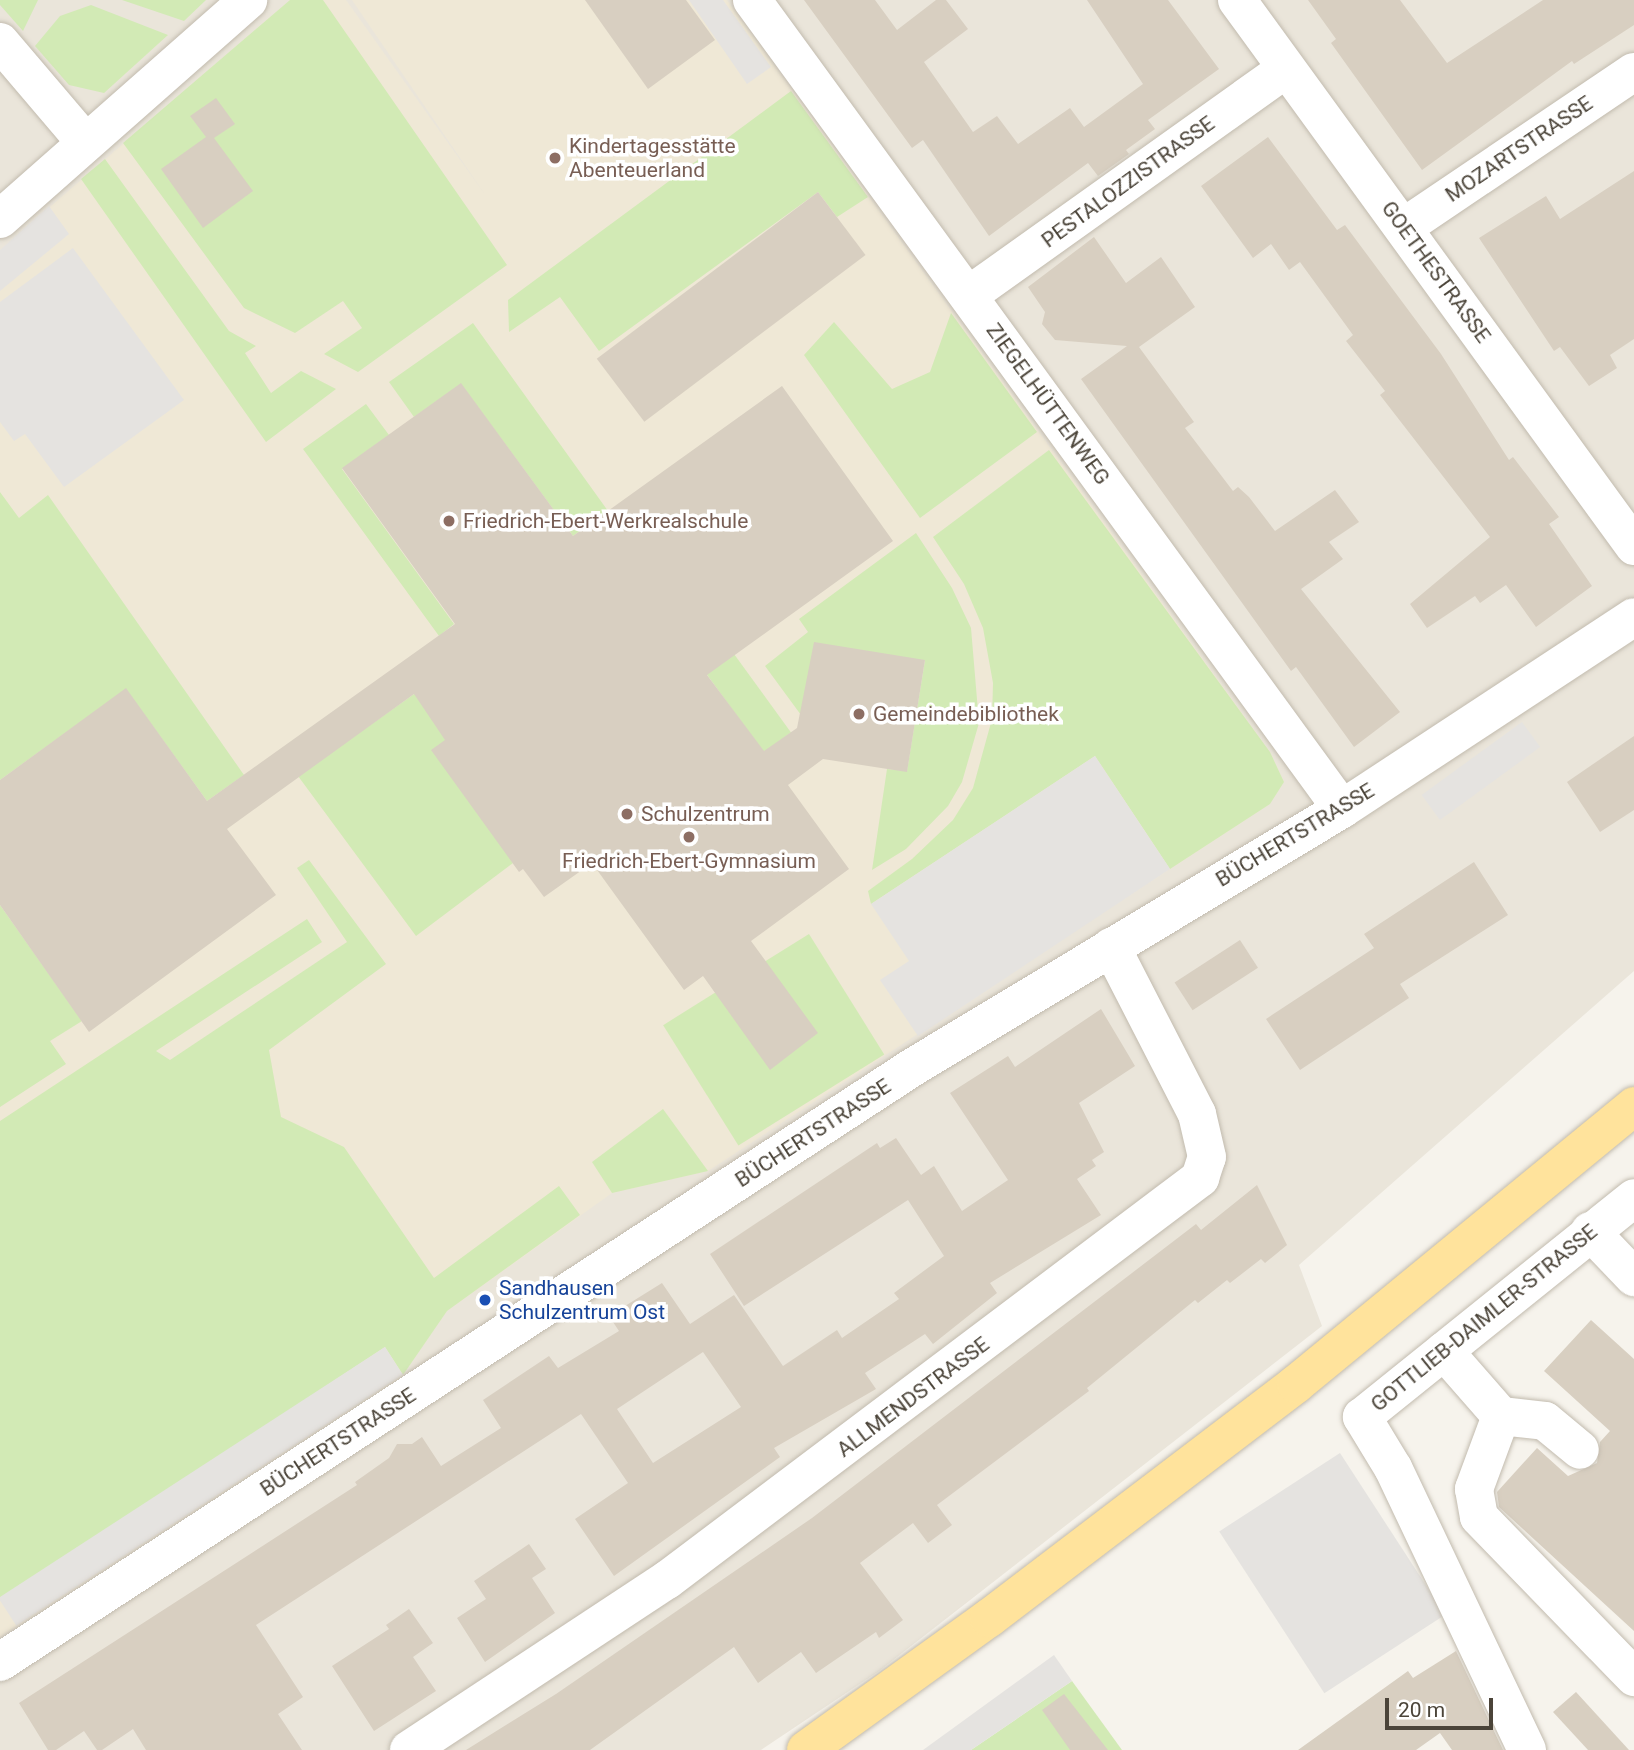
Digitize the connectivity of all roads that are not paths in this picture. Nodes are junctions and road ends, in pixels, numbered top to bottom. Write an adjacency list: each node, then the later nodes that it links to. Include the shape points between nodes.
1 (248, 0): 7 (street)
2 (752, 0): 10 (street, ZIEGELHÜTTENWEG)
3 (1237, 0): 5 (street, GOETHESTRASSE)
4 (0, 42): 7 (street)
5 (1286, 69): 9 (street, GOETHESTRASSE); 10 (street, PESTALOZZISTRASSE)
6 (1634, 72): 9 (street, MOZARTSTRASSE)
7 (85, 142): 8 (street)
8 (0, 219)
9 (1404, 227): 11 (street, GOETHESTRASSE)
10 (969, 295): 13 (street, ZIEGELHÜTTENWEG)
11 (1634, 546)
12 (1634, 617): 13 (street, BÜCHERTSTRASSE)
13 (1342, 809): 14 (street, BÜCHERTSTRASSE)
14 (1111, 947): 22 (street, BÜCHERTSTRASSE, via 914,1067); 24 (street, ALLMENDSTRASSE, via 1197,1114 1207,1157 1200,1178 667,1580)
15 (1634, 1106): 25 (main road, via 1296,1384 989,1618)
16 (1634, 1198): 17 (street, GOTTLIEB-DAIMLER-STRASSE)
17 (1590, 1231): 18 (street); 19 (street, GOTTLIEB-DAIMLER-STRASSE)
18 (1634, 1277)
19 (1444, 1351): 20 (street); 26 (street, GOTTLIEB-DAIMLER-STRASSE, via 1362,1417 1393,1468)
20 (1501, 1416): 21 (street, via 1545,1421); 23 (street, via 1474,1489 1479,1517)
21 (1580, 1450)
22 (0, 1662)
23 (1634, 1677)
24 (409, 1750)
25 (806, 1750)
26 (1527, 1750)

